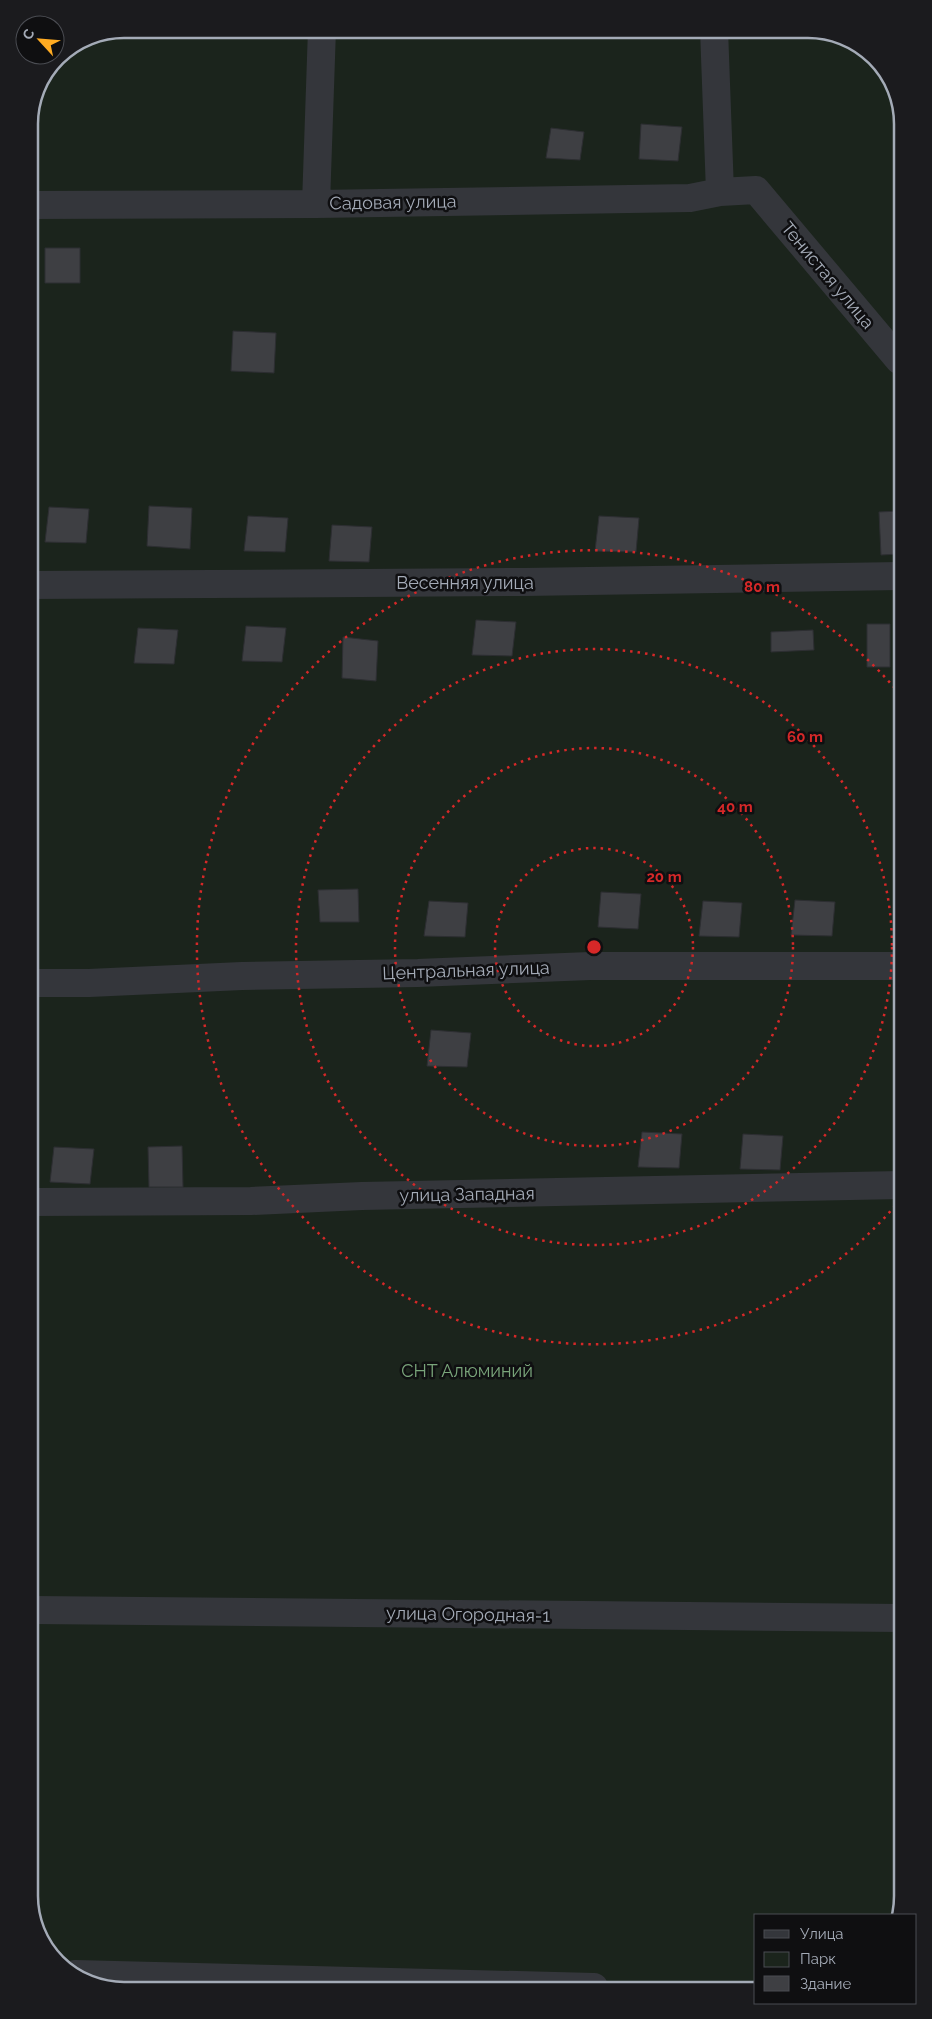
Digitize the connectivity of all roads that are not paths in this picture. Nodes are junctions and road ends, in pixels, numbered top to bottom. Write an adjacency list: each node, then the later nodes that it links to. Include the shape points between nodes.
1 (322, 38): 5 (street)
2 (714, 38): 4 (street)
3 (756, 190): 4 (street, Садовая улица); 7 (street, Тенистая улица)
4 (720, 192): 5 (street, Садовая улица, via 690,198)
5 (316, 204): 6 (street, Садовая улица)
6 (38, 205)
7 (894, 354)
8 (894, 576): 9 (street, Весенняя улица)
9 (38, 585)
10 (894, 966): 11 (street, Центральная улица, via 590,966)
11 (38, 983)
12 (894, 1185): 13 (street, улица Западная, via 251,1201)
13 (38, 1202)
14 (38, 1610): 15 (street, улица Огородная-1)
15 (894, 1618)
16 (90, 1974): 17 (street)
17 (369, 1981)

